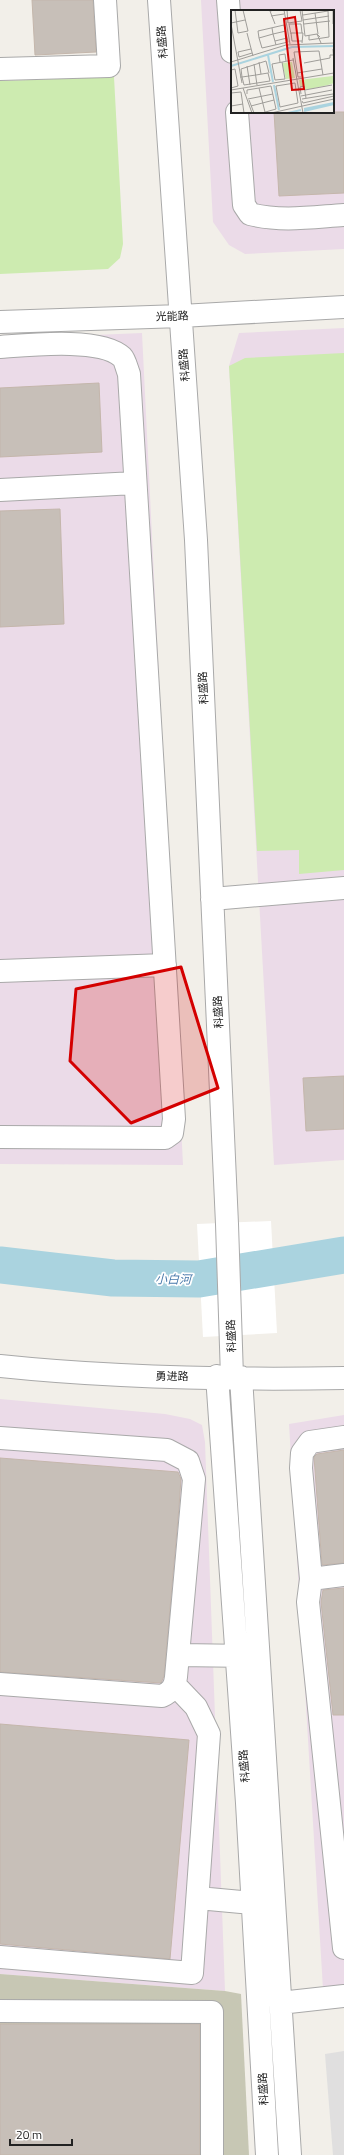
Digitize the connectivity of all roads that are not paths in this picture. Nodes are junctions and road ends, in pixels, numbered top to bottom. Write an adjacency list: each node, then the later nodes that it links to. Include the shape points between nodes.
1 (105, 0): 5 (street, via 109,66)
2 (159, 0): 9 (street, 科盛路)
3 (228, 0): 4 (street)
4 (231, 39)
5 (0, 69)
6 (237, 113): 7 (street, via 244,204 250,214 284,219)
7 (344, 215)
8 (344, 307): 9 (street, 光能路)
9 (181, 316): 10 (street, 光能路); 15 (street, 科盛路, via 196,540)
10 (0, 322)
11 (0, 347): 12 (street, via 89,345 122,357 129,374)
12 (135, 483): 13 (street); 16 (street)
13 (0, 490)
14 (344, 888): 15 (street)
15 (212, 899): 20 (street, 科盛路, via 227,1224)
16 (165, 965): 17 (street); 18 (street, via 174,1119 172,1133 165,1138)
17 (0, 971)
18 (0, 1137)
19 (0, 1366): 20 (street, 勇进路, via 134,1376)
20 (230, 1377): 21 (street, 勇进路); 27 (street, 科盛路); 28 (street, 科盛路)
21 (344, 1378)
22 (344, 1437): 25 (street, via 310,1442 302,1453 301,1468)
23 (0, 1438): 26 (street, via 167,1450 188,1461 194,1478)
24 (344, 1575): 25 (street)
25 (311, 1578): 31 (street, via 308,1602)
26 (178, 1656): 27 (street); 30 (street)
27 (236, 1656): 28 (street); 33 (street, 科盛路)
28 (259, 1656): 37 (street, 科盛路)
29 (0, 1684): 30 (street, via 162,1696)
30 (175, 1686): 32 (street, via 196,1707 209,1734)
31 (336, 1784): 34 (street)
32 (198, 1898): 33 (street); 35 (street, via 192,1973)
33 (252, 1903): 40 (street, 科盛路)
34 (344, 1948)
35 (0, 1957)
36 (344, 1996): 37 (street)
37 (280, 2003): 41 (street, 科盛路)
38 (0, 2011): 39 (street, via 212,2012)
39 (212, 2155)
40 (267, 2155)
41 (290, 2155)

